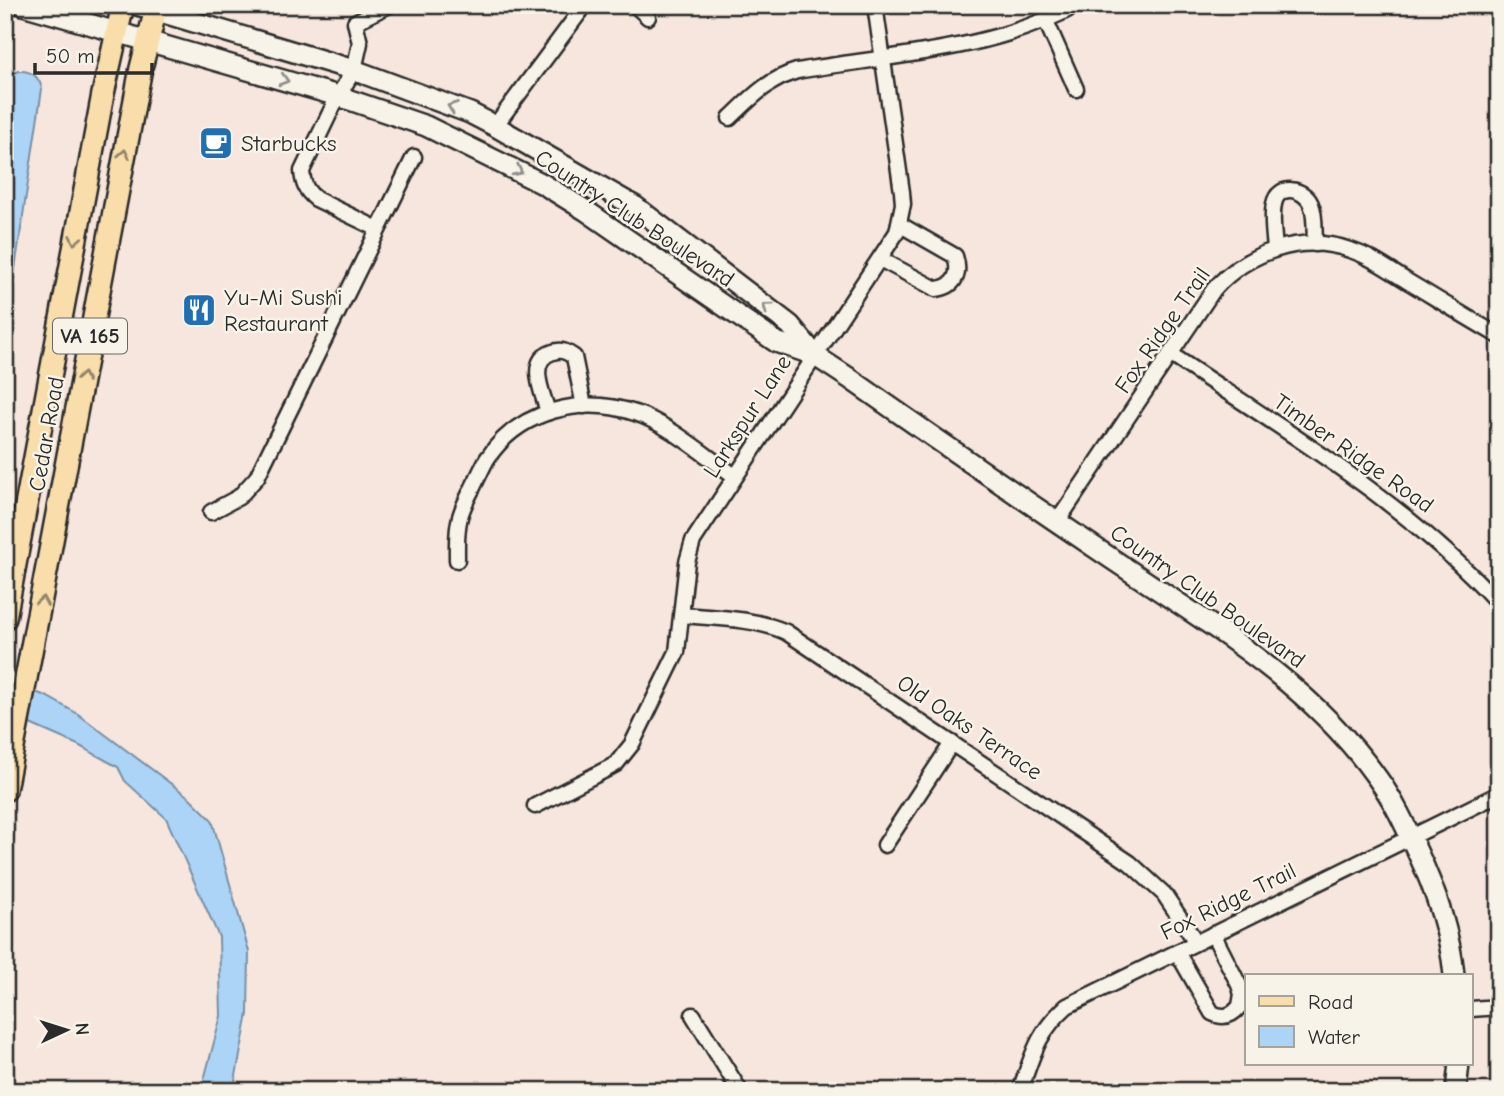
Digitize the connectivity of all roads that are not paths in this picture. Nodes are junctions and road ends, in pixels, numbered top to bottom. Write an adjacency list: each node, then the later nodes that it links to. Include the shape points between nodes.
1 (23, 5): 11 (street, Country Club Boulevard)
2 (123, 5): 11 (main road, Cedar Road / VA 165)
3 (388, 5): 14 (street, via 355,22 360,43)
4 (584, 5): 17 (street)
5 (635, 5): 9 (street)
6 (874, 5): 13 (street, Larkspur Lane)
7 (1077, 5): 10 (street)
8 (150, 7): 12 (main road, Cedar Road / VA 165); 14 (street, Country Club Boulevard)
9 (648, 17)
10 (1046, 20): 13 (street, via 969,44); 15 (street)
11 (116, 32): 12 (street, Country Club Boulevard); 35 (main road, Cedar Road / VA 165, one-way to 35)
12 (148, 41): 14 (street, Country Club Boulevard, one-way to 14); 37 (main road, Cedar Road / VA 165, one-way to 12)
13 (883, 57): 16 (street, via 782,75); 19 (street, Larkspur Lane, via 902,192)
14 (346, 83): 17 (street, Country Club Boulevard, one-way to 14, via 470,113); 20 (street, via 302,171 303,182 316,199); 26 (street, Country Club Boulevard, one-way to 26, via 543,184 776,342)
15 (1076, 89)
16 (730, 118)
17 (495, 126): 26 (street, Country Club Boulevard, one-way to 17, via 790,325 636,207)
18 (414, 157): 20 (street)
19 (899, 224): 23 (street, Larkspur Lane); 23 (street, via 955,257 953,283 936,289)
20 (378, 229): 30 (street, via 257,477 239,497)
21 (1315, 244): 22 (street, Fox Ridge Trail); 22 (street, via 1310,202 1295,190 1285,191 1274,202); 24 (street, Fox Ridge Trail, via 1350,250 1374,261)
22 (1275, 249): 25 (street, Fox Ridge Trail, via 1250,259 1222,281)
23 (880, 259): 26 (street, Larkspur Lane)
24 (1499, 336)
25 (1170, 354): 31 (street, Fox Ridge Trail); 33 (street, Timber Ridge Road, via 1395,506)
26 (814, 355): 29 (street, Larkspur Lane); 31 (street, Country Club Boulevard)
27 (584, 405): 28 (street); 28 (street, via 574,357 557,351 537,366); 29 (street, via 638,414)
28 (548, 412): 32 (street, via 509,435 488,458 460,516)
29 (735, 476): 34 (street, Larkspur Lane, via 692,541)
30 (211, 512)
31 (1057, 522): 40 (street, Country Club Boulevard, via 1300,691 1363,758)
32 (457, 560)
33 (1499, 604)
34 (682, 615): 36 (street, Old Oaks Terrace, via 754,622 786,632); 39 (street, Larkspur Lane, via 677,652 628,752 607,769)
35 (5, 618)
36 (952, 743): 41 (street); 43 (street, Old Oaks Terrace, via 1139,870 1164,894)
37 (5, 790)
38 (1499, 794): 40 (street, Fox Ridge Trail)
39 (535, 806)
40 (1410, 837): 42 (street, Fox Ridge Trail); 45 (street, Country Club Boulevard, via 1438,902)
41 (885, 845)
42 (1213, 934): 43 (street, Fox Ridge Trail); 44 (street, via 1242,994 1240,1006 1228,1016 1212,1013)
43 (1196, 942): 44 (street, Fox Ridge Trail)
44 (1177, 951): 51 (street, Fox Ridge Trail, via 1068,1006 1051,1020 1038,1038)
45 (1454, 974)
46 (1499, 1007): 47 (street)
47 (1472, 1009)
48 (693, 1015): 50 (street)
49 (1459, 1064): 52 (street)
50 (740, 1091)
51 (1020, 1091)
52 (1456, 1091)

